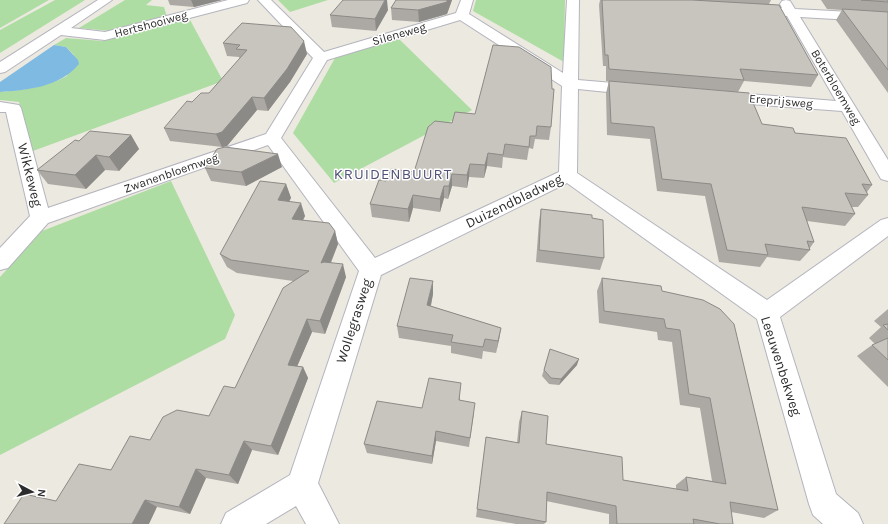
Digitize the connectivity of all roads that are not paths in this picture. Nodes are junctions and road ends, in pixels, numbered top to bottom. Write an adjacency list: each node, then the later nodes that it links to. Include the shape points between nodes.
1 (106, 0): 11 (street)
2 (242, 0): 11 (street, Hertshooiweg, via 105,36)
3 (264, 0): 12 (street)
4 (467, 0): 9 (street)
5 (574, 0): 14 (street, Duizendbladweg)
6 (783, 0): 8 (street, Boterbloemweg)
7 (744, 10): 8 (street)
8 (791, 13): 10 (street); 18 (street, Boterbloemweg)
9 (462, 15): 12 (street, Sileneweg); 14 (street)
10 (888, 18)
11 (58, 31): 13 (street)
12 (321, 57): 19 (street)
13 (0, 69)
14 (570, 84): 15 (street); 21 (street, Duizendbladweg)
15 (650, 91)
16 (705, 95): 18 (street, Ereprijsweg)
17 (0, 107): 22 (street, Wikkeweg, via 13,108)
18 (848, 107): 20 (street, Boterbloemweg)
19 (272, 138): 22 (street, Zwanenbloemweg); 25 (street, Wollegrasweg)
20 (888, 174)
21 (568, 175): 25 (street, Duizendbladweg); 26 (street, Leeuwenbekweg)
22 (41, 218): 24 (street, Wikkeweg)
23 (888, 225): 26 (street)
24 (0, 262)
25 (371, 270): 27 (street, Wollegrasweg)
26 (767, 313): 30 (street, Leeuwenbekweg, via 824,504)
27 (302, 484): 28 (street); 29 (street)
28 (238, 524)
29 (323, 524)
30 (847, 524)

